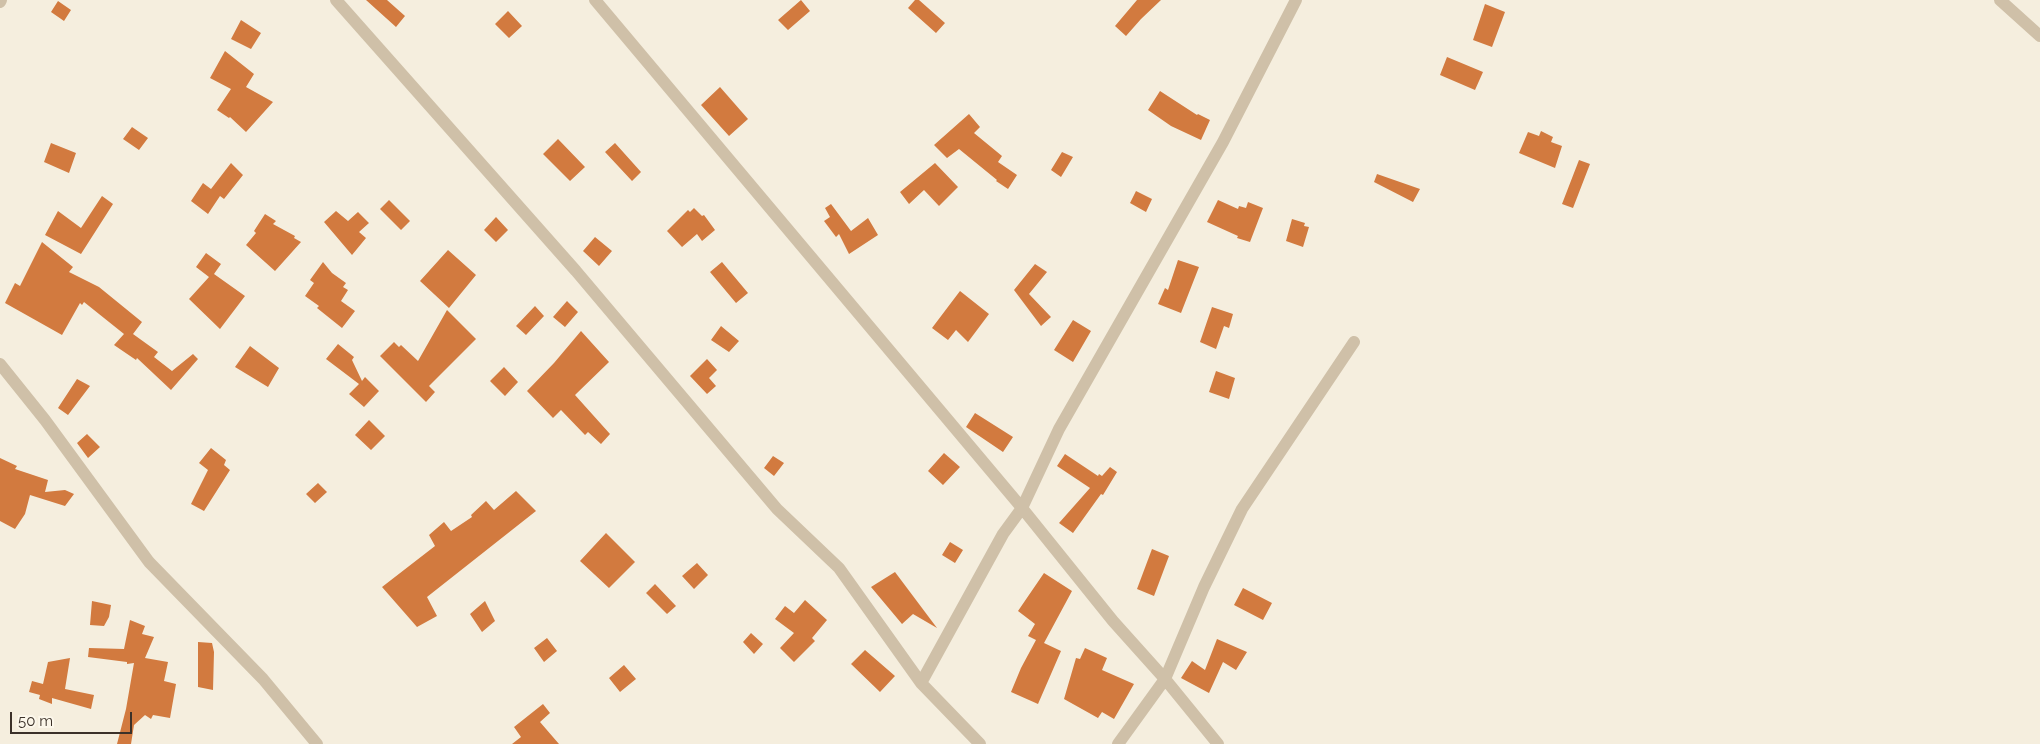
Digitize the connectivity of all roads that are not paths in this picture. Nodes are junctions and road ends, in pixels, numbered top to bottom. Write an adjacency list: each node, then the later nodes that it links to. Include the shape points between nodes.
1 (336, 0): 10 (street, via 576,271 777,510 844,574)
2 (595, 0): 8 (street)
3 (1296, 0): 8 (street, via 1222,142 1059,429)
4 (2000, 0): 5 (street)
5 (2040, 36)
6 (1354, 342): 9 (street, via 1242,509)
7 (0, 364): 11 (street, via 149,562 263,679)
8 (1022, 508): 9 (street, via 1113,621); 10 (street, via 1003,534)
9 (1165, 679): 13 (street); 14 (street)
10 (921, 683): 12 (street)
11 (318, 744)
12 (980, 744)
13 (1118, 744)
14 (1218, 744)

